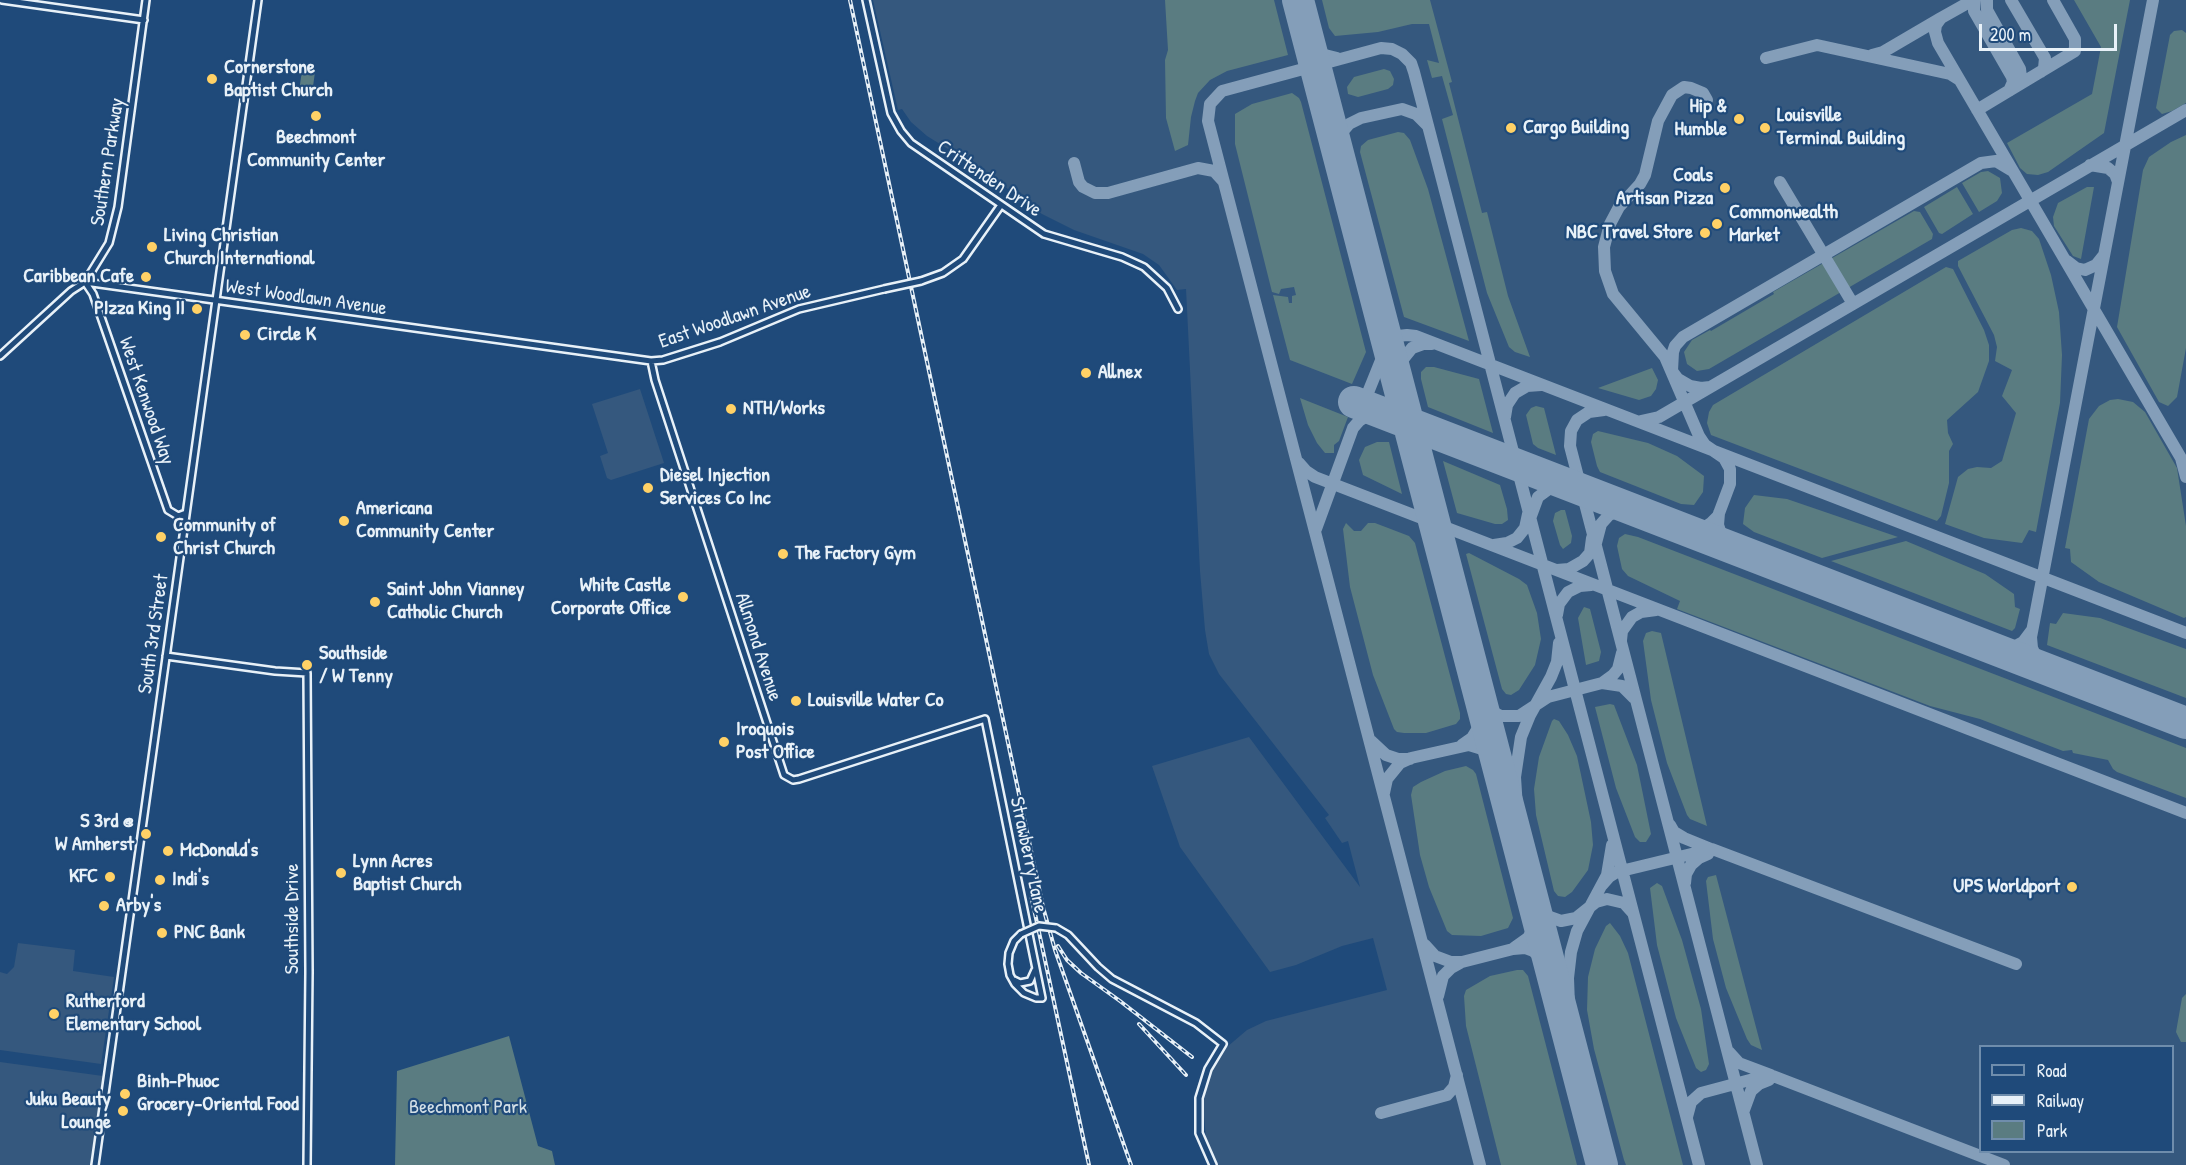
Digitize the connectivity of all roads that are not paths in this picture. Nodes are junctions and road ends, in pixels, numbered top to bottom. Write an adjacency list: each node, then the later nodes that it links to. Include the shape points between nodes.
1 (2, 0): 5 (main road)
2 (147, 0): 5 (main road, Southern Parkway)
3 (258, 0): 8 (main road, South 3rd Street)
4 (866, 0): 6 (main road, Crittenden Drive, via 891,113 901,131 923,152)
5 (144, 20): 7 (main road, Southern Parkway, via 115,224 105,251)
6 (1001, 205): 9 (main road, Crittenden Drive, via 1044,234 1144,267 1167,288); 12 (main road, East Woodlawn Avenue, bridge, via 963,259 943,273 798,309 720,342)
7 (85, 282): 8 (main road, West Woodlawn Avenue); 11 (main road, Southern Parkway); 13 (main road, West Kenwood Way, via 93,294 165,505 178,516)
8 (216, 300): 10 (main road, West Woodlawn Avenue); 13 (main road, South 3rd Street)
9 (1178, 309)
10 (416, 328): 12 (main road, East Woodlawn Avenue)
11 (0, 356)
12 (651, 361): 15 (main road, Allmond Avenue, via 786,777 799,779)
13 (186, 513): 14 (main road, South 3rd Street)
14 (166, 656): 18 (main road, South 3rd Street); 19 (main road, Southside Drive, via 307,673)
15 (985, 719): 16 (main road, Strawberry Lane)
16 (1036, 969): 17 (main road, via 1026,983); 17 (main road, Strawberry Lane, via 1042,998 1024,993)
17 (1012, 980): 20 (main road, bridge, via 1008,970 1014,941 1040,926 1056,928 1068,934 1112,980 1196,1023 1223,1044 1208,1069 1199,1098 1199,1133)
18 (94, 1165)
19 (307, 1165)
20 (1213, 1165)

